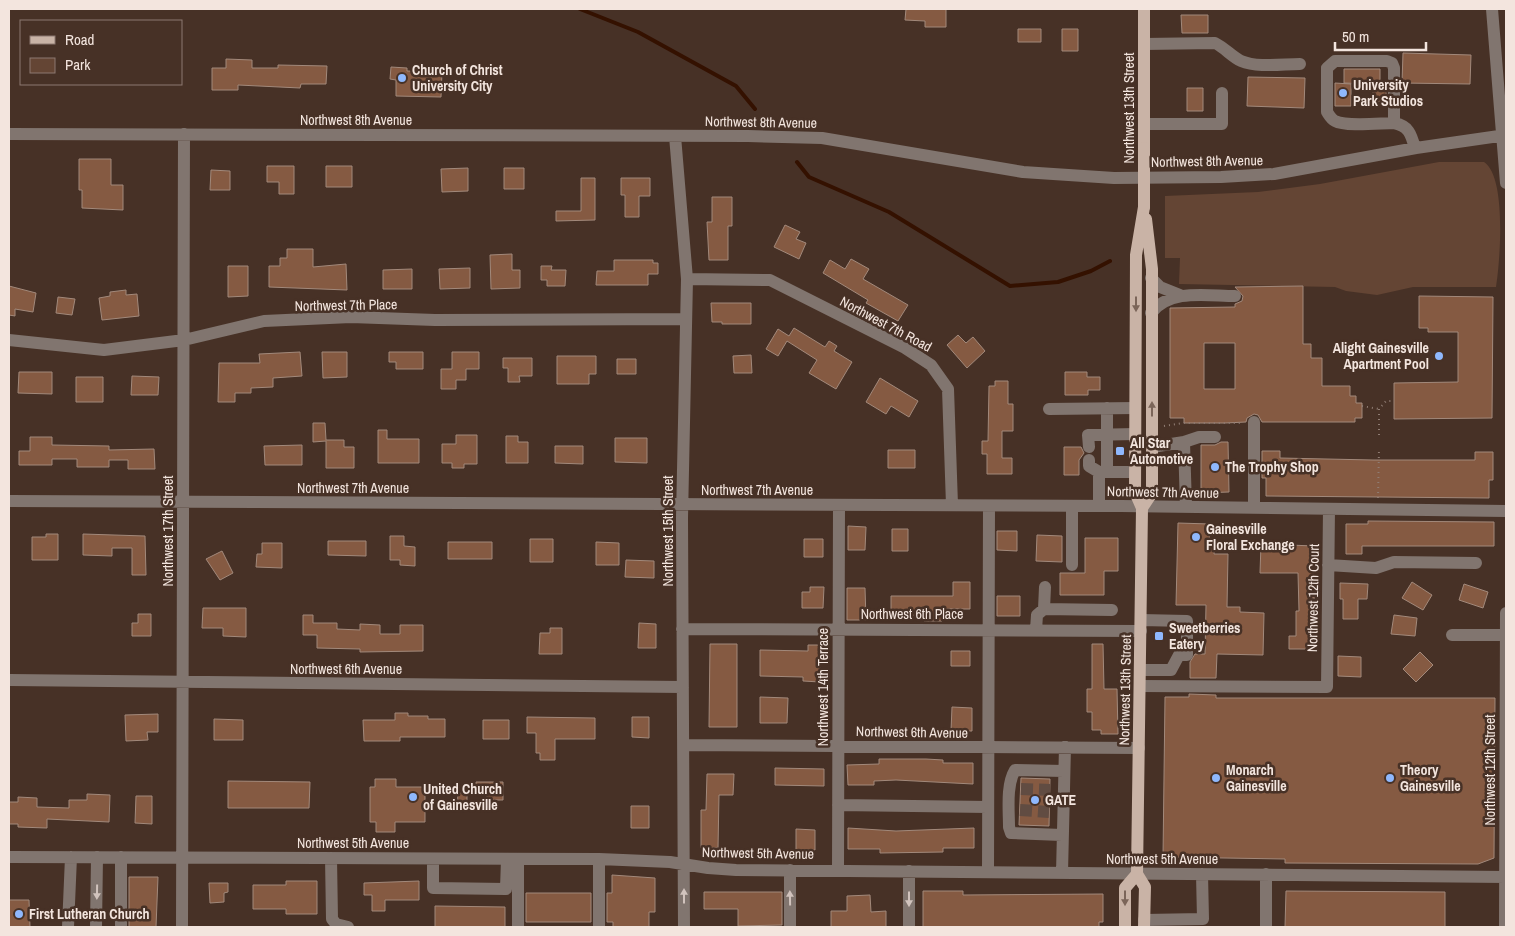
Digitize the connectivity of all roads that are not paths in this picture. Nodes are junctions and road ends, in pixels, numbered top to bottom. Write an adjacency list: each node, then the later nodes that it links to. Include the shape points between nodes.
1 (1144, 9): 3 (main road, Northwest 13th Street)
2 (1492, 9): 10 (street)
3 (1144, 44): 4 (street, via 1215,44 1242,62); 7 (main road, Northwest 13th Street)
4 (1300, 64)
5 (1222, 93): 7 (street, via 1222,124)
6 (1394, 123): 6 (street, via 1392,63 1335,61 1330,64 1327,68 1327,112 1335,122); 12 (street, via 1402,124 1411,132)
7 (1144, 124): 14 (main road, Northwest 13th Street, bridge)
8 (9, 134): 9 (street, Northwest 8th Avenue)
9 (184, 134): 11 (street, Northwest 8th Avenue); 22 (street, Northwest 17th Street)
10 (1504, 135): 12 (street, Northwest 8th Avenue); 13 (street)
11 (675, 136): 12 (street, Northwest 8th Avenue, via 822,138 1023,172 1114,178 1274,174); 16 (street, Northwest 15th Street)
12 (1415, 148)
13 (1506, 183)
14 (1144, 207): 15 (main road, Northwest 13th Street); 24 (main road, Northwest 13th Street, one-way to 24, via 1136,255)
15 (1152, 278): 17 (street, via 1160,287); 19 (main road, Northwest 13th Street)
16 (687, 279): 20 (street, Northwest 15th Street); 38 (street, Northwest 7th Road, via 770,280 905,348 931,365 948,389)
17 (1180, 296): 18 (street); 19 (street, via 1157,305)
18 (1235, 296)
19 (1152, 313): 31 (main road, Northwest 13th Street, one-way to 19)
20 (686, 319): 22 (street, Northwest 7th Place, via 351,317 264,322); 36 (street, Northwest 15th Street)
21 (9, 340): 22 (street, Northwest 7th Place, via 104,350)
22 (184, 340): 35 (street, Northwest 17th Street)
23 (1107, 408): 24 (street); 25 (street); 27 (street)
24 (1135, 408): 28 (main road, Northwest 13th Street)
25 (1049, 409)
26 (1254, 422): 44 (street)
27 (1108, 434): 28 (street); 32 (street); 32 (street, via 1088,435 1089,466)
28 (1135, 434): 33 (main road, Northwest 13th Street)
29 (1215, 437): 30 (street, via 1199,437)
30 (1184, 442): 31 (street); 42 (street)
31 (1152, 447): 43 (main road, Northwest 13th Street, via 1152,493)
32 (1103, 472): 33 (street); 41 (street)
33 (1135, 472): 43 (main road, Northwest 13th Street, via 1134,492)
34 (9, 501): 35 (street, Northwest 7th Avenue)
35 (184, 503): 36 (street, Northwest 7th Avenue); 65 (street, Northwest 17th Street)
36 (682, 505): 37 (street, Northwest 7th Avenue); 56 (street, Northwest 15th Street)
37 (839, 505): 38 (street, Northwest 7th Avenue); 57 (street, Northwest 14th Terrace)
38 (952, 505): 39 (street, Northwest 7th Avenue)
39 (989, 506): 40 (street, Northwest 7th Avenue); 58 (street)
40 (1072, 506): 41 (street, Northwest 7th Avenue); 48 (street)
41 (1099, 506): 43 (street, Northwest 7th Avenue)
42 (1186, 507): 43 (street, Northwest 7th Avenue); 44 (street, Northwest 7th Avenue)
43 (1142, 508): 55 (main road, Northwest 13th Street)
44 (1254, 508): 45 (street, Northwest 7th Avenue)
45 (1329, 509): 46 (street, Northwest 7th Avenue); 49 (street, Northwest 12th Court)
46 (1506, 511)
47 (1476, 563): 49 (street, via 1394,562 1376,568)
48 (1072, 565)
49 (1328, 565): 66 (street, Northwest 12th Court, via 1327,687)
50 (1045, 586): 51 (street)
51 (1044, 610): 52 (street); 59 (street, via 1037,615)
52 (1086, 610): 53 (street); 60 (street)
53 (1112, 610)
54 (1506, 613): 62 (street, Northwest 12th Street)
55 (1141, 626): 60 (street, Northwest 6th Place); 63 (main road, Northwest 13th Street); 63 (street, Northwest 6th Place, via 1187,621 1187,655 1179,655 1171,670)
56 (682, 629): 57 (street, Northwest 6th Place); 67 (street, Northwest 15th Street)
57 (838, 629): 58 (street, Northwest 6th Place); 69 (street, Northwest 14th Terrace)
58 (988, 629): 59 (street, Northwest 6th Place); 71 (street)
59 (1036, 630): 60 (street, Northwest 6th Place)
60 (1086, 631)
61 (1452, 635): 62 (street)
62 (1506, 636): 73 (street, Northwest 12th Street)
63 (1140, 670): 66 (main road, Northwest 13th Street)
64 (9, 680): 65 (street, Northwest 6th Avenue)
65 (182, 683): 67 (street, Northwest 6th Avenue); 86 (street, Northwest 17th Street)
66 (1140, 686): 72 (main road, Northwest 13th Street)
67 (683, 687): 68 (street, Northwest 15th Street)
68 (684, 745): 69 (street, Northwest 6th Avenue); 91 (street, Northwest 15th Street)
69 (838, 746): 71 (street, Northwest 6th Avenue); 77 (street, Northwest 14th Terrace)
70 (1065, 747): 71 (street, Northwest 6th Avenue); 72 (street, Northwest 6th Avenue); 74 (street)
71 (988, 748): 78 (street)
72 (1139, 748): 97 (main road, Northwest 13th Street)
73 (1506, 760): 100 (street, Northwest 12th Street)
74 (1064, 771): 76 (street); 81 (street, via 1016,770 1010,778 1015,788 1009,827 1011,833)
75 (1050, 790): 76 (street)
76 (1064, 790): 80 (street)
77 (838, 805): 78 (street); 92 (street, Northwest 14th Terrace)
78 (988, 807): 95 (street)
79 (1049, 812): 80 (street)
80 (1063, 812): 81 (street)
81 (1062, 835): 96 (street)
82 (9, 857): 83 (street, Northwest 5th Avenue)
83 (71, 857): 84 (street, Northwest 5th Avenue); 102 (street)
84 (98, 858): 85 (street, Northwest 5th Avenue); 103 (street, one-way to 103)
85 (121, 858): 86 (street, Northwest 5th Avenue); 104 (street)
86 (182, 858): 87 (street, Northwest 5th Avenue); 105 (street, Northwest 17th Street)
87 (331, 858): 88 (street, Northwest 5th Avenue); 106 (street, via 332,919 336,924)
88 (433, 859): 89 (street, Northwest 5th Avenue); 89 (street, via 433,888 506,889)
89 (512, 859): 90 (street, Northwest 5th Avenue); 107 (street)
90 (599, 860): 91 (street, Northwest 5th Avenue); 108 (street)
91 (684, 865): 93 (street, Northwest 5th Avenue); 109 (street, Northwest 15th Street, one-way to 91)
92 (838, 869): 93 (street, Northwest 5th Avenue); 94 (street, Northwest 5th Avenue)
93 (790, 870): 110 (street, one-way to 93)
94 (909, 871): 95 (street, Northwest 5th Avenue); 111 (street, one-way to 111)
95 (988, 871): 96 (street, Northwest 5th Avenue)
96 (1062, 872): 97 (street, Northwest 5th Avenue)
97 (1137, 874): 98 (street, Northwest 5th Avenue); 101 (main road, Northwest 13th Street, via 1145,887); 112 (main road, Northwest 13th Street, one-way to 112, via 1125,888)
98 (1202, 874): 99 (street, Northwest 5th Avenue); 101 (street, via 1203,920)
99 (1266, 874): 100 (street, Northwest 5th Avenue); 113 (street)
100 (1505, 877): 114 (street, Northwest 12th Street)
101 (1144, 924)
102 (68, 927)
103 (96, 927)
104 (121, 927)
105 (182, 927)
106 (348, 927)
107 (518, 927)
108 (599, 927)
109 (684, 927)
110 (790, 927)
111 (909, 927)
112 (1125, 927)
113 (1266, 927)
114 (1505, 927)

